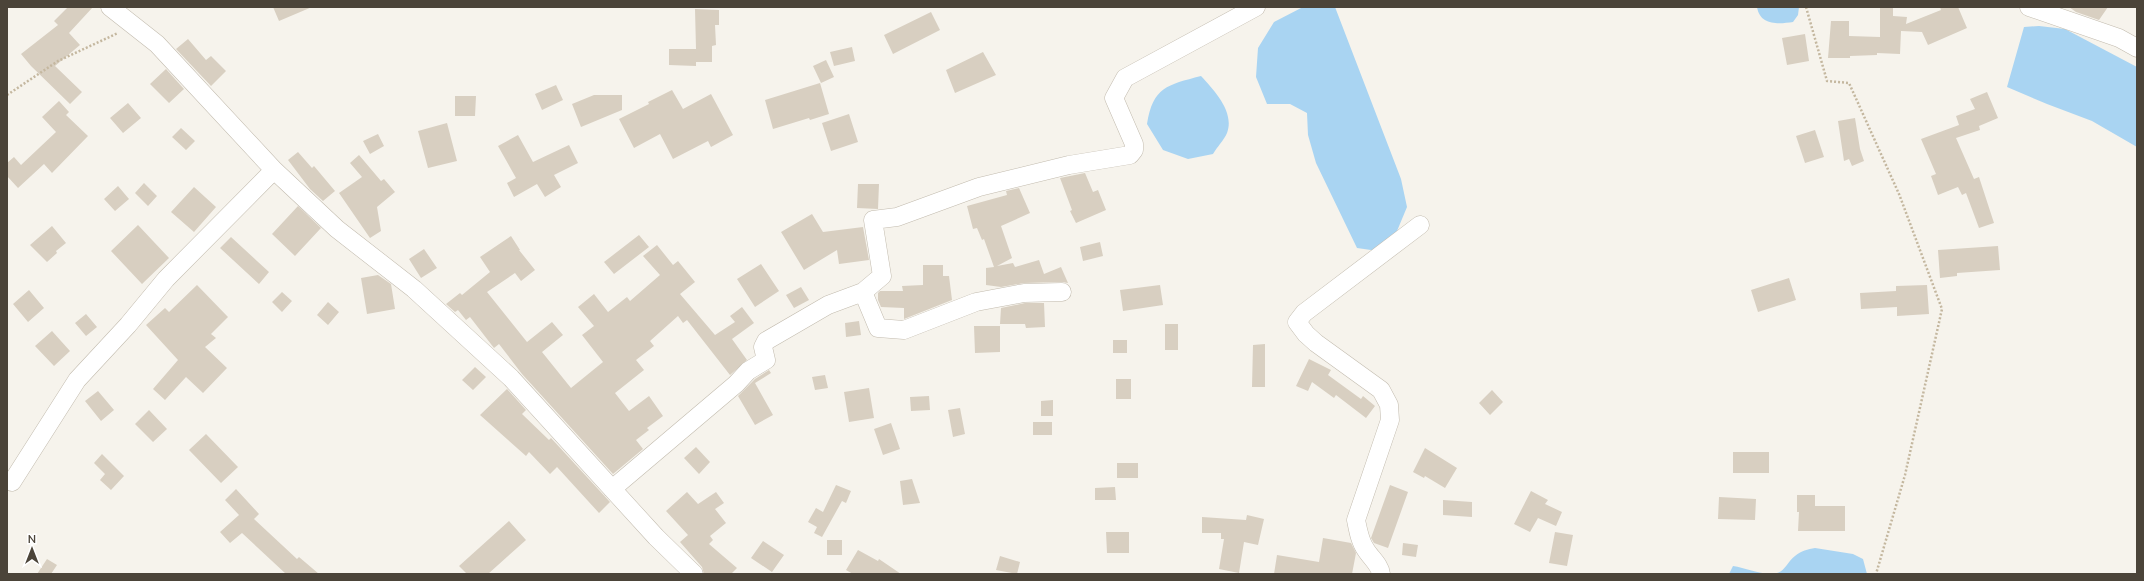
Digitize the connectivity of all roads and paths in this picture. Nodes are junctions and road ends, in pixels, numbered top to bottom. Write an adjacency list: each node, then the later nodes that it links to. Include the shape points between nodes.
1 (110, 7): 5 (street)
2 (1256, 7): 10 (street, via 1125,78 1114,98 1134,144 1134,150 1130,155 1069,165 979,187 897,217 873,220 882,276)
3 (1806, 7): 16 (path, via 1827,81 1850,83 1899,194 1942,309 1905,475)
4 (2029, 7): 6 (street, via 2120,38)
5 (135, 26): 7 (path, via 58,61); 8 (street, via 157,44)
6 (2137, 48)
7 (7, 95)
8 (274, 170): 12 (street, via 166,279 77,380); 13 (street, via 337,229 414,289 511,378)
9 (1420, 225): 15 (street, via 1304,313 1297,322 1316,343 1380,390 1389,405 1390,420 1356,520 1365,549)
10 (863, 292): 11 (street, via 878,328 904,330 976,302 1024,293); 13 (street, via 828,305 766,341 762,347 766,360 748,371)
11 (1062, 292)
12 (12, 482)
13 (612, 489): 14 (street)
14 (694, 574)
15 (1381, 574)
16 (1876, 574)

